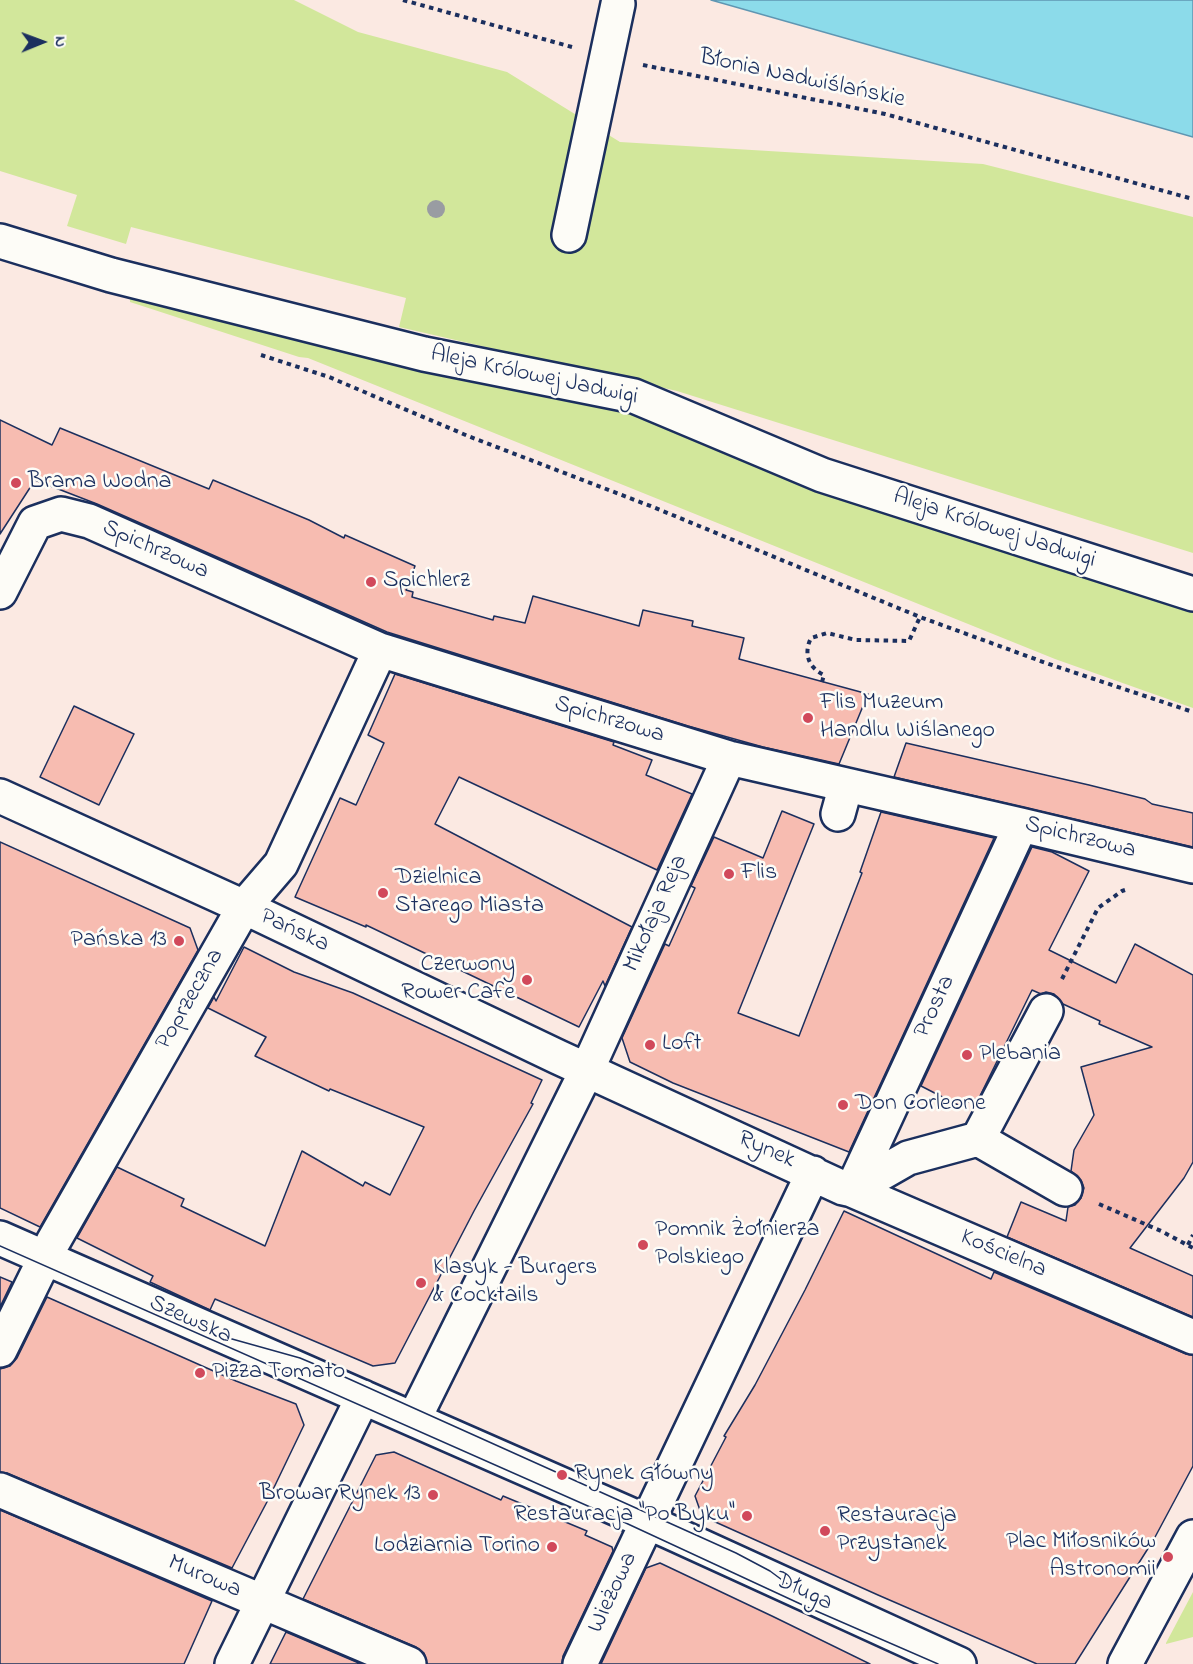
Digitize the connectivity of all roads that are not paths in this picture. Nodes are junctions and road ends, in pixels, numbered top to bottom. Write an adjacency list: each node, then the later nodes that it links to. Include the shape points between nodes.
1 (618, 4): 2 (street)
2 (570, 235)
3 (0, 241): 5 (street, Aleja Królowej Jadwigi, via 111,275 424,354 633,396 822,475)
4 (0, 592): 6 (street, Spichrzowa, via 35,523 61,514 89,521)
5 (1193, 594)
6 (380, 650): 7 (street, Spichrzowa); 11 (street, Poprzeczna, via 281,864)
7 (729, 758): 9 (street, Spichrzowa, via 842,799); 13 (street, Mikołaja Reja)
8 (0, 796): 11 (street, Pańska)
9 (1021, 825): 10 (street, Spichrzowa); 17 (street, Prosta)
10 (1193, 866)
11 (244, 908): 13 (street, Pańska); 19 (street, Poprzeczna)
12 (1046, 1011): 14 (street)
13 (587, 1070): 15 (street, Rynek); 23 (street)
14 (978, 1139): 16 (street); 17 (street, via 908,1158)
15 (813, 1173): 17 (street, Kościelna); 25 (street, Rynek)
16 (1065, 1189)
17 (852, 1190): 20 (street, Kościelna)
18 (0, 1238): 19 (street, Szewska)
19 (45, 1257): 21 (street, Poprzeczna); 22 (street, Szewska)
20 (1193, 1337)
21 (0, 1350)
22 (371, 1401): 23 (street); 27 (street)
23 (414, 1419): 25 (street)
24 (0, 1490): 27 (street, Murowa)
25 (647, 1522): 30 (street, Wieżowa); 31 (street, Długa)
26 (1193, 1537): 32 (street)
27 (262, 1602): 28 (street); 29 (street, Murowa)
28 (232, 1664)
29 (409, 1664)
30 (580, 1664)
31 (959, 1664)
32 (1125, 1664)

